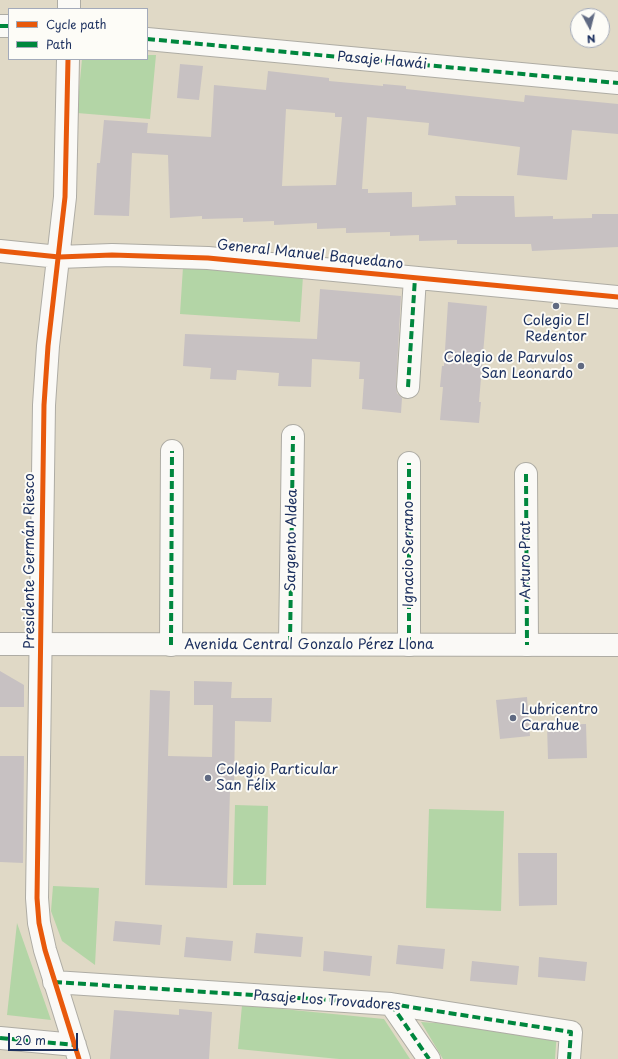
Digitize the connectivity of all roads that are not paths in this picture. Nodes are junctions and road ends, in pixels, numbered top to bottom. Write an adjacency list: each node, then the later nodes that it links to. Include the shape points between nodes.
1 (148, 39): 3 (street, Pasaje Hawái)
2 (68, 60): 5 (street, Presidente Germán Riesco, via 65,198)
3 (618, 83)
4 (0, 251): 5 (street, General Manuel Baquedano)
5 (59, 257): 6 (street, General Manuel Baquedano, via 178,256); 14 (street, Presidente Germán Riesco, via 44,405)
6 (415, 278): 7 (street, General Manuel Baquedano); 8 (street)
7 (618, 297)
8 (408, 387)
9 (293, 436): 15 (street, Sargento Aldea)
10 (172, 451): 16 (street)
11 (409, 463): 17 (street, Ignacio Serrano)
12 (526, 474): 18 (street, Arturo Prat)
13 (0, 644): 14 (street, Avenida Central Gonzalo Pérez Llona)
14 (41, 644): 16 (street, Avenida Central Gonzalo Pérez Llona); 20 (street, Presidente Germán Riesco, via 37,898 45,950)
15 (290, 644): 16 (street, Avenida Central Gonzalo Pérez Llona); 17 (street, Avenida Central Gonzalo Pérez Llona)
16 (171, 645)
17 (408, 645): 18 (street, Avenida Central Gonzalo Pérez Llona)
18 (527, 645): 19 (street, Avenida Central Gonzalo Pérez Llona)
19 (618, 645)
20 (54, 982): 21 (street, Pasaje Los Trovadores); 23 (street, Presidente Germán Riesco)
21 (391, 1004): 24 (street); 25 (street, Pasaje Los Trovadores, via 571,1032)
22 (0, 1038): 23 (street)
23 (77, 1052)
24 (429, 1059)
25 (569, 1059)

